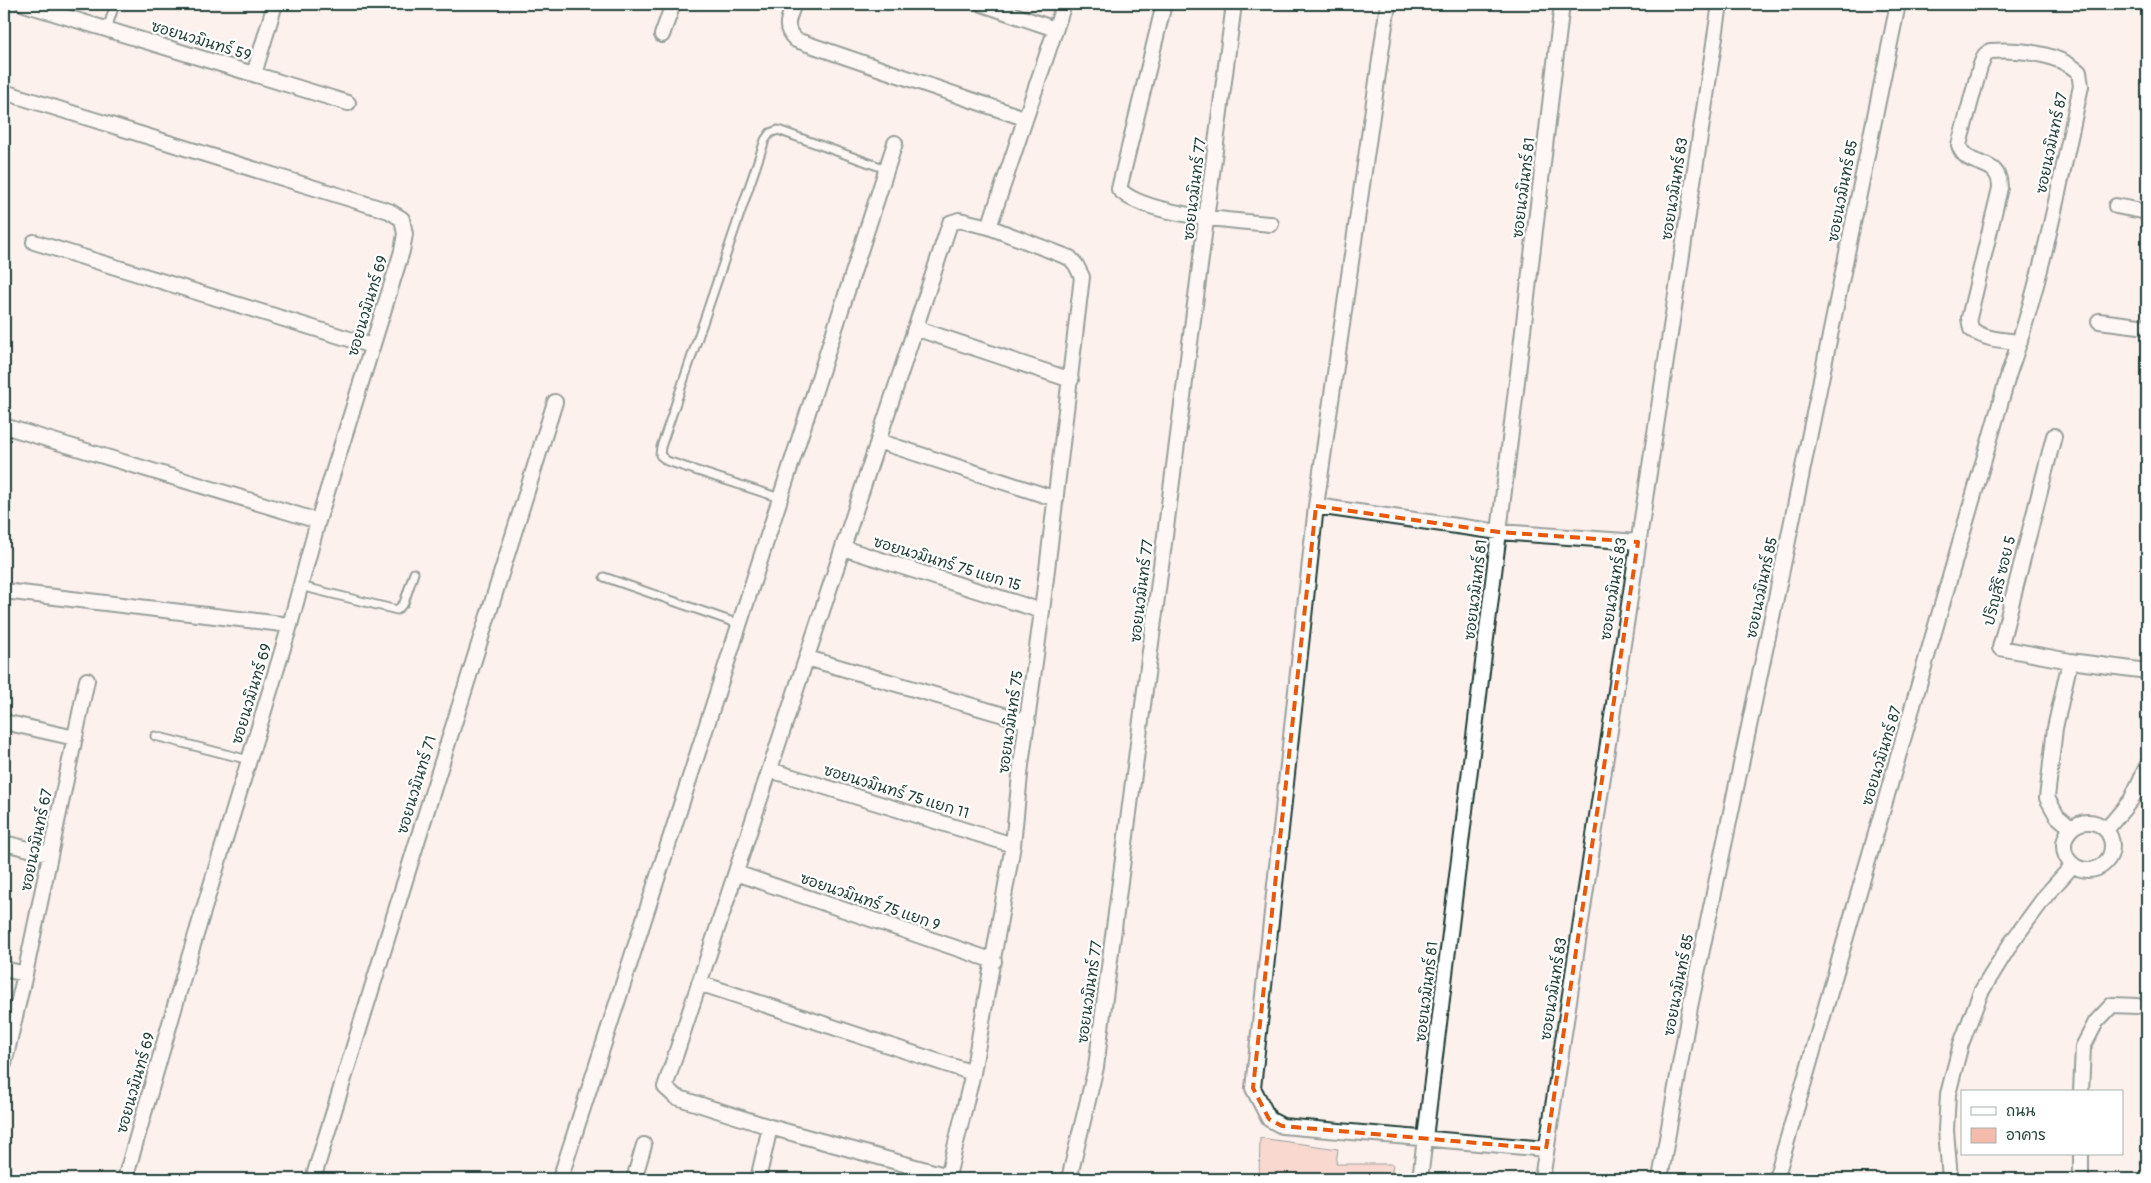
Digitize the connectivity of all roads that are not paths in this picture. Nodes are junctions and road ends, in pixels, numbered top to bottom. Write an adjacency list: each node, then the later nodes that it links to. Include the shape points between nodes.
1 (24, 4): 14 (street, ซอยนวมินทร์ 59)
2 (115, 4): 14 (lane)
3 (275, 4): 17 (street)
4 (673, 4): 16 (street)
5 (794, 4): 20 (street, via 788,25 789,34 796,40)
6 (982, 4): 15 (street)
7 (1064, 4): 15 (street)
8 (1164, 4): 25 (street, via 1120,189 1142,203)
9 (1234, 4): 25 (street, ซอยนวมินทร์ 77)
10 (1388, 4): 41 (street)
11 (1562, 4): 43 (street, ซอยนวมินทร์ 81)
12 (1720, 4): 44 (street, ซอยนวมินทร์ 83)
13 (1898, 4): 93 (street, ซอยนวมินทร์ 85, via 1690,1006)
14 (107, 29): 17 (street, ซอยนวมินทร์ 59)
15 (1055, 29): 20 (street)
16 (662, 35)
17 (254, 74): 19 (street, ซอยนวมินทร์ 59)
18 (4, 92): 33 (street, ซอยนวมินทร์ 69, via 380,208 402,219 405,234 402,251)
19 (348, 103)
20 (1024, 118): 27 (street)
21 (895, 143): 22 (street)
22 (886, 169): 39 (street); 39 (lane, via 778,130 770,133 661,447 660,455 667,461)
23 (2116, 206): 24 (street)
24 (2147, 212)
25 (1208, 218): 26 (street); 90 (street, ซอยนวมินทร์ 77, via 1096,1067)
26 (1271, 224)
27 (989, 227): 31 (street, via 959,220 950,223); 34 (street, ซอยนวมินทร์ 75, via 1070,258 1076,265 1082,277)
28 (34, 242): 33 (street)
29 (2099, 321): 30 (street)
30 (2147, 327)
31 (915, 328): 34 (street); 38 (street)
32 (2020, 342): 32 (street, ซอยนวมินทร์ 87, via 2050,228 2081,86 2080,72 2058,59 2028,52 1990,51 1980,67 1959,146 1965,156 1996,170 2000,177 1969,318 1971,329 1978,334); 94 (street, ซอยนวมินทร์ 87)
33 (372, 346): 42 (street, ซอยนวมินทร์ 69)
34 (1071, 380): 40 (street, ซอยนวมินทร์ 75)
35 (555, 402): 86 (street, ซอยนวมินทร์ 71)
36 (4, 426): 42 (street)
37 (2054, 436): 54 (street, ปริญสิริ ซอย 5, via 2000,648)
38 (878, 441): 40 (street); 45 (street)
39 (780, 498): 51 (street)
40 (1056, 499): 50 (street, ซอยนวมินทร์ 75)
41 (1316, 506): 43 (street); 80 (street, via 1253,1088 1269,1119 1282,1126)
42 (318, 521): 48 (street, ซอยนวมินทร์ 69)
43 (1500, 532): 44 (street); 80 (street, ซอยนวมินทร์ 81)
44 (1638, 542): 82 (street, ซอยนวมินทร์ 83)
45 (843, 548): 50 (street, ซอยนวมินทร์ 75 แยก 15); 53 (street)
46 (414, 572): 48 (lane, via 404,603 397,610)
47 (604, 577): 51 (lane)
48 (300, 586): 52 (street, ซอยนวมินทร์ 69)
49 (4, 590): 52 (street)
50 (1042, 611): 58 (street, ซอยนวมินทร์ 75)
51 (739, 624): 87 (street)
52 (290, 625): 61 (street, ซอยนวมินทร์ 69)
53 (807, 658): 58 (street); 63 (street)
54 (2070, 662): 55 (street, ปริญสิริ ซอย 5); 64 (street, via 2056,728 2047,798 2057,816)
55 (2147, 672)
56 (87, 680): 60 (street, ซอยนวมินทร์ 67)
57 (4, 722): 60 (street)
58 (1028, 722): 67 (street, ซอยนวมินทร์ 75)
59 (155, 736): 61 (lane)
60 (75, 738): 68 (street, ซอยนวมินทร์ 67)
61 (249, 760): 85 (street, ซอยนวมินทร์ 69)
62 (2147, 766): 65 (street, via 2131,800)
63 (770, 770): 67 (street, ซอยนวมินทร์ 75 แยก 11); 70 (street)
64 (2071, 828): 65 (street, via 2092,822); 69 (street, via 2064,843 2067,859)
65 (2106, 830): 69 (street, via 2110,836 2111,852 2102,865 2087,870)
66 (4, 844): 68 (street)
67 (1013, 845): 71 (street, ซอยนวมินทร์ 75)
68 (50, 854): 73 (street, ซอยนวมินทร์ 67)
69 (2073, 865): 95 (street, via 2011,943 1981,992 1961,1044 1948,1094 1946,1130)
70 (736, 873): 71 (street, ซอยนวมินทร์ 75 แยก 9); 74 (street)
71 (994, 961): 77 (street, ซอยนวมินทร์ 75)
72 (4, 969): 73 (street)
73 (25, 974): 76 (street, ซอยนวมินทร์ 67)
74 (700, 983): 77 (street); 79 (street, via 665,1086 676,1097)
75 (2137, 1006): 78 (street, via 2112,1005 2096,1022 2083,1047)
76 (4, 1064)
77 (973, 1073): 84 (street, ซอยนวมินทร์ 75)
78 (2081, 1090)
79 (770, 1127): 84 (street); 89 (street)
80 (1425, 1138): 82 (street); 91 (street, ซอยนวมินทร์ 81)
81 (644, 1145): 88 (street)
82 (1546, 1149): 92 (street, ซอยนวมินทร์ 83)
83 (2081, 1156): 96 (street)
84 (947, 1178)
85 (125, 1179)
86 (313, 1179)
87 (560, 1179)
88 (634, 1179)
89 (758, 1179)
90 (1069, 1179)
91 (1420, 1179)
92 (1542, 1179)
93 (1660, 1179)
94 (1776, 1179)
95 (1950, 1179)
96 (2081, 1179)

